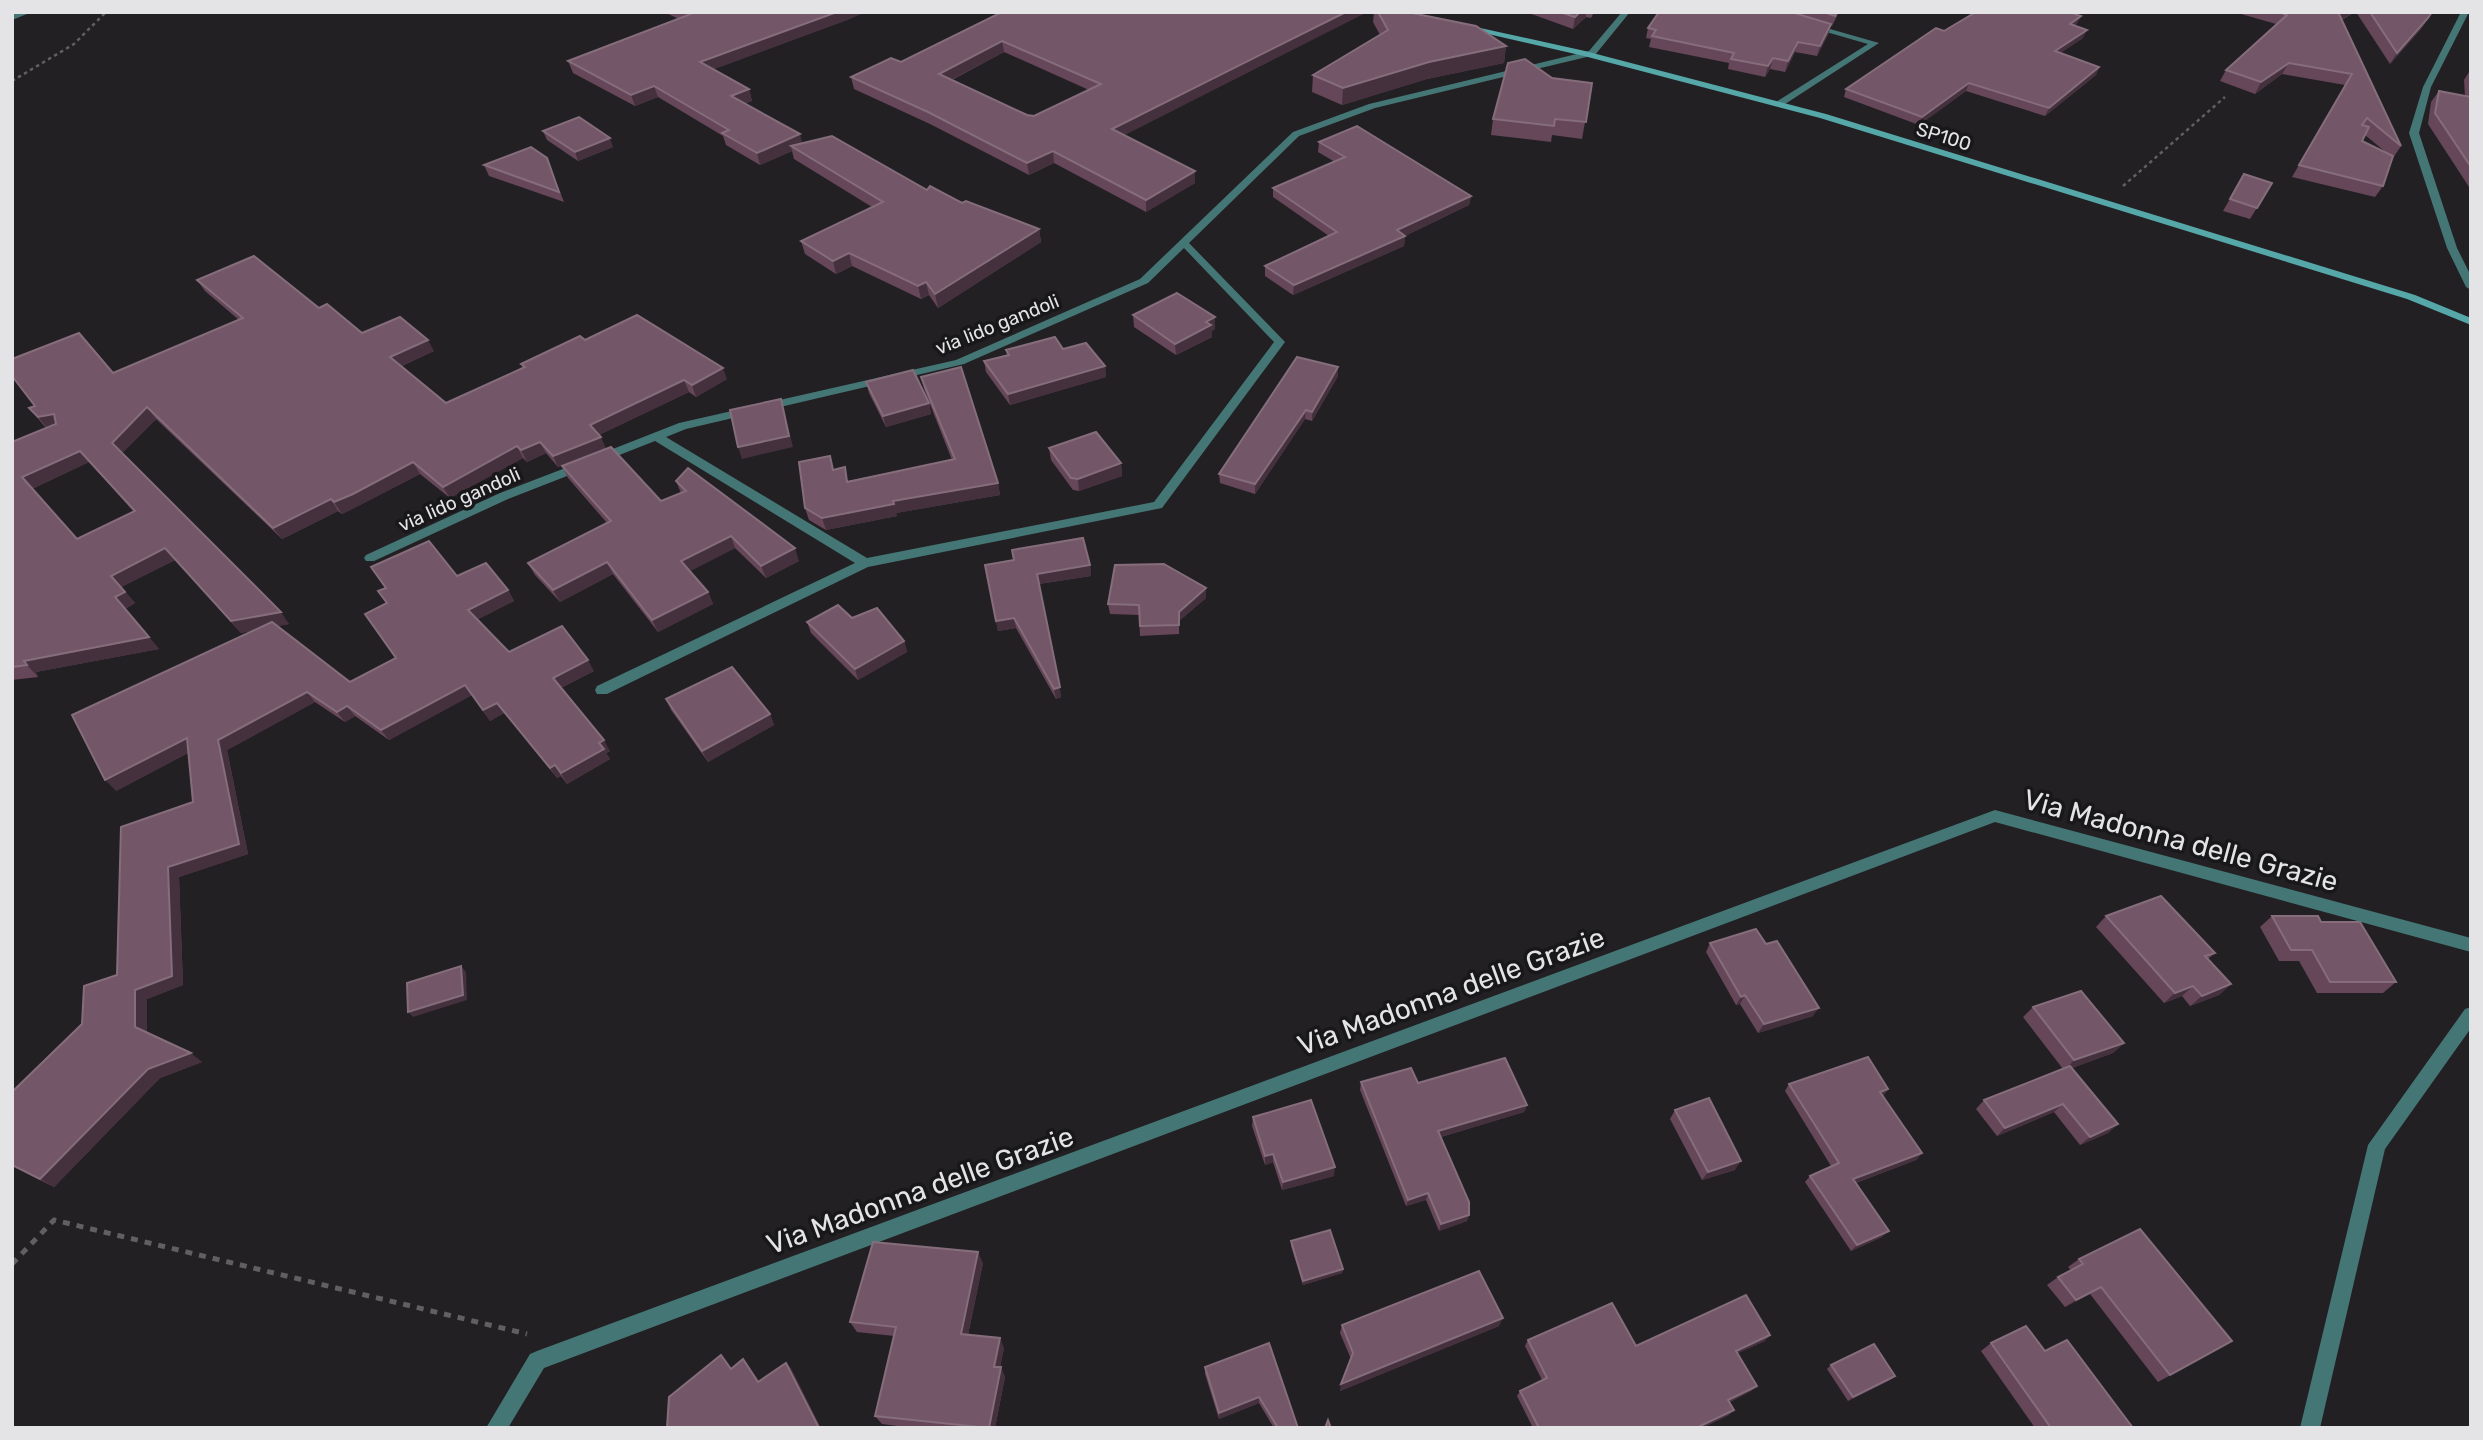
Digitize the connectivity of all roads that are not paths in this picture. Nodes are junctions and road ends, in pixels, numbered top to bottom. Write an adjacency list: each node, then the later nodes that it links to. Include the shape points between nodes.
1 (28, 12): 4 (street)
2 (1626, 12): 7 (street)
3 (2466, 16): 10 (street, via 2427,87 2414,133 2452,248)
4 (12, 18)
5 (1456, 24): 7 (main road, SP100 / SP100)
6 (1807, 24): 8 (street, via 1874,43)
7 (1592, 53): 8 (main road, SP100 / SP100); 9 (street, via lido gandoli, via 1372,106 1296,135)
8 (1779, 104): 11 (main road, SP100 / SP100, via 2411,297)
9 (1184, 243): 12 (street, via lido gandoli, via 1144,281 960,362 683,426); 14 (street, via 1280,342 1158,505)
10 (2471, 287)
11 (2471, 322)
12 (657, 437): 13 (street, via lido gandoli, via 504,496); 14 (street)
13 (370, 558)
14 (865, 563): 15 (street)
15 (602, 690)
16 (2471, 946): 18 (street, Via Madonna delle Grazie, via 1995,816 537,1361)
17 (2471, 1014): 19 (street, via 2377,1144)
18 (496, 1428)
19 (2310, 1428)

